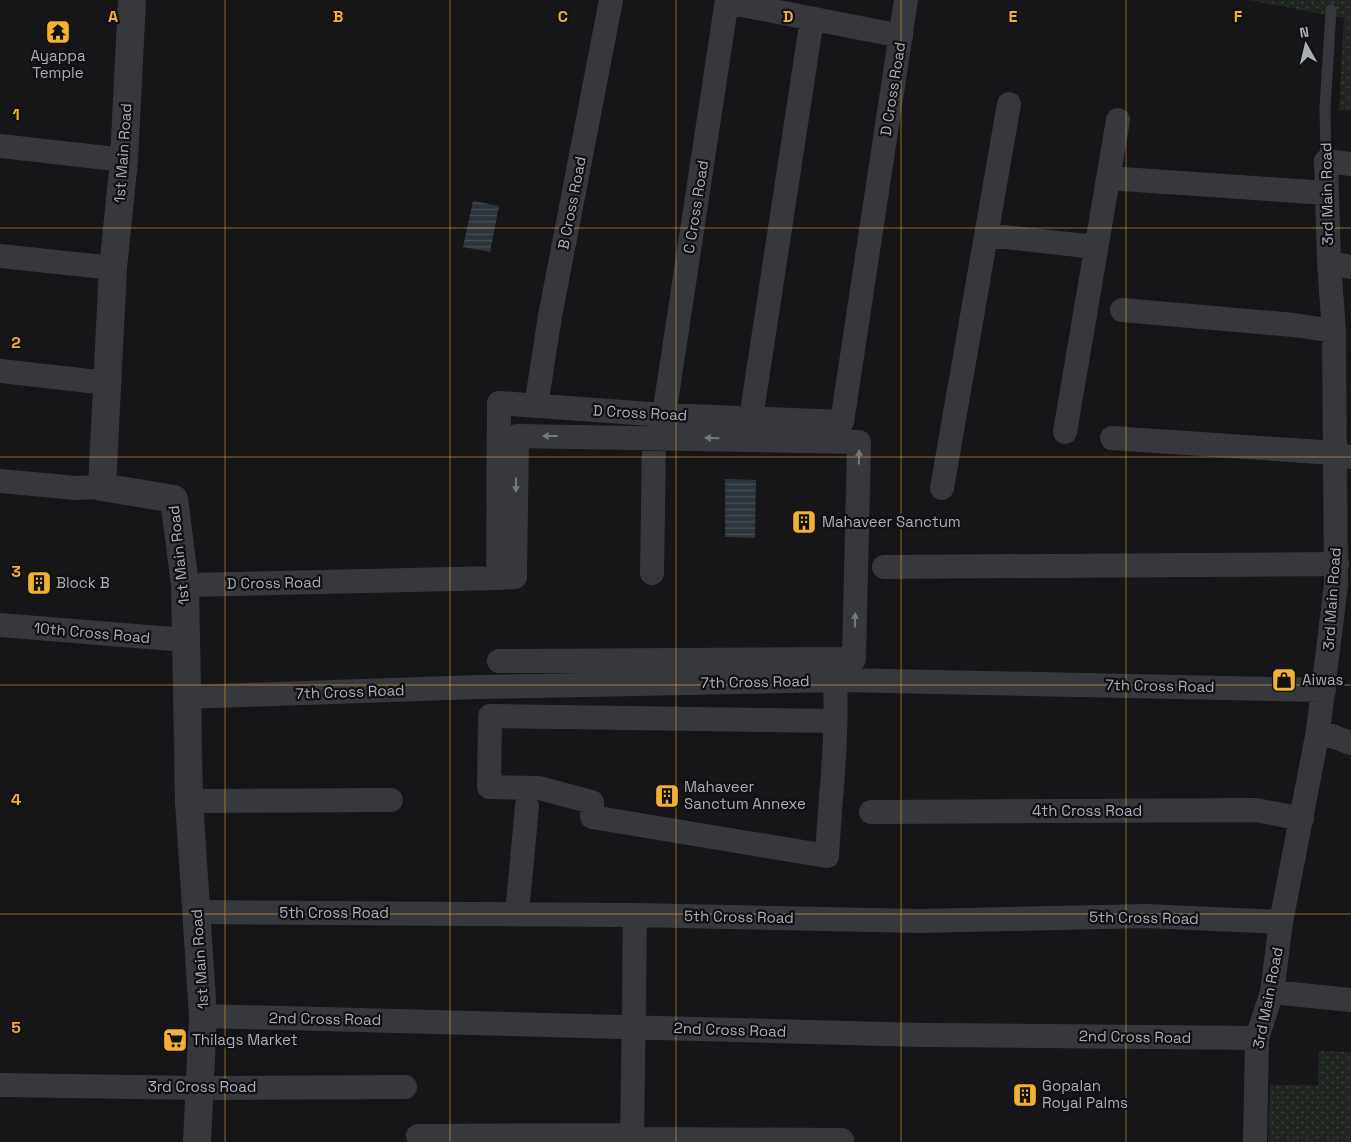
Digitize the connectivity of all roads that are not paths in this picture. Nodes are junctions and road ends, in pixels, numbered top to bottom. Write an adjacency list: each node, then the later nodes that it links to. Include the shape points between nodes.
1 (132, 0): 11 (street, 1st Main Road)
2 (611, 0): 25 (street, B Cross Road, via 550,316)
3 (906, 0): 7 (street, D Cross Road)
4 (727, 1): 6 (street); 26 (street, C Cross Road)
5 (1331, 10): 12 (lane, 3rd Main Road, via 1325,109)
6 (812, 19): 7 (street); 27 (street)
7 (901, 36): 27 (street, D Cross Road, via 842,422)
8 (1009, 104): 16 (street)
9 (1118, 120): 14 (street)
10 (0, 146): 11 (street)
11 (124, 160): 20 (street, 1st Main Road)
12 (1326, 161): 13 (street); 15 (street, 3rd Main Road)
13 (1351, 164)
14 (1108, 178): 15 (street); 17 (street)
15 (1326, 193): 19 (street, 3rd Main Road)
16 (986, 235): 17 (street); 34 (street)
17 (1096, 247): 28 (street)
18 (0, 256): 20 (street)
19 (1340, 265): 22 (street, 3rd Main Road)
20 (113, 268): 24 (street, 1st Main Road)
21 (1122, 310): 22 (street, via 1294,325)
22 (1340, 341): 31 (street, 3rd Main Road)
23 (0, 372): 24 (street)
24 (107, 383): 33 (street, 1st Main Road)
25 (536, 406): 26 (street, D Cross Road); 37 (street, D Cross Road, via 498,403)
26 (664, 414): 27 (street, D Cross Road)
27 (751, 418)
28 (1065, 432)
29 (654, 437): 36 (street); 37 (street, one-way to 37, via 517,436 515,577); 42 (street, one-way to 29, via 859,442)
30 (1112, 438): 31 (street)
31 (1343, 455): 38 (street, 3rd Main Road)
32 (0, 481): 33 (street, via 76,488)
33 (102, 487): 39 (street, 1st Main Road, via 174,498)
34 (942, 488)
35 (884, 567): 38 (street)
36 (652, 573)
37 (498, 578): 39 (street, D Cross Road)
38 (1341, 580): 45 (street, 3rd Main Road)
39 (185, 585): 41 (street, 1st Main Road)
40 (0, 625): 41 (street, 10th Cross Road)
41 (185, 640): 46 (street, 1st Main Road)
42 (854, 659): 43 (street); 44 (street, via 842,669)
43 (499, 660)
44 (838, 681): 45 (street, 7th Cross Road); 46 (street, 7th Cross Road, via 478,687); 47 (street)
45 (1324, 690): 48 (street, 3rd Main Road)
46 (186, 697): 51 (street, 1st Main Road)
47 (834, 721): 47 (street, via 827,856 592,817 592,802 539,788 489,787 490,716)
48 (1318, 731): 49 (street); 54 (street, 3rd Main Road)
49 (1351, 743)
50 (391, 800): 51 (street)
51 (189, 801): 55 (street, 1st Main Road)
52 (527, 806): 56 (street)
53 (870, 812): 54 (street, 4th Cross Road, via 1256,810)
54 (1302, 819): 58 (street, 3rd Main Road)
55 (197, 912): 56 (street, 5th Cross Road); 61 (street, 1st Main Road)
56 (517, 914): 57 (street, 5th Cross Road)
57 (635, 915): 58 (street, 5th Cross Road, via 920,921 1146,916); 62 (street)
58 (1281, 922): 59 (street, 3rd Main Road)
59 (1272, 992): 60 (street); 63 (street, 3rd Main Road)
60 (1351, 1000)
61 (203, 1016): 62 (street, 2nd Cross Road); 66 (street, 1st Main Road)
62 (633, 1027): 63 (street, 2nd Cross Road, via 924,1035); 68 (street)
63 (1258, 1038): 71 (street, 3rd Main Road)
64 (0, 1086): 66 (street, 3rd Cross Road)
65 (405, 1087): 66 (street, 3rd Cross Road)
66 (200, 1088): 70 (street, 1st Main Road)
67 (418, 1136): 68 (street)
68 (632, 1139): 69 (street)
69 (842, 1140)
70 (197, 1142)
71 (1255, 1142)

